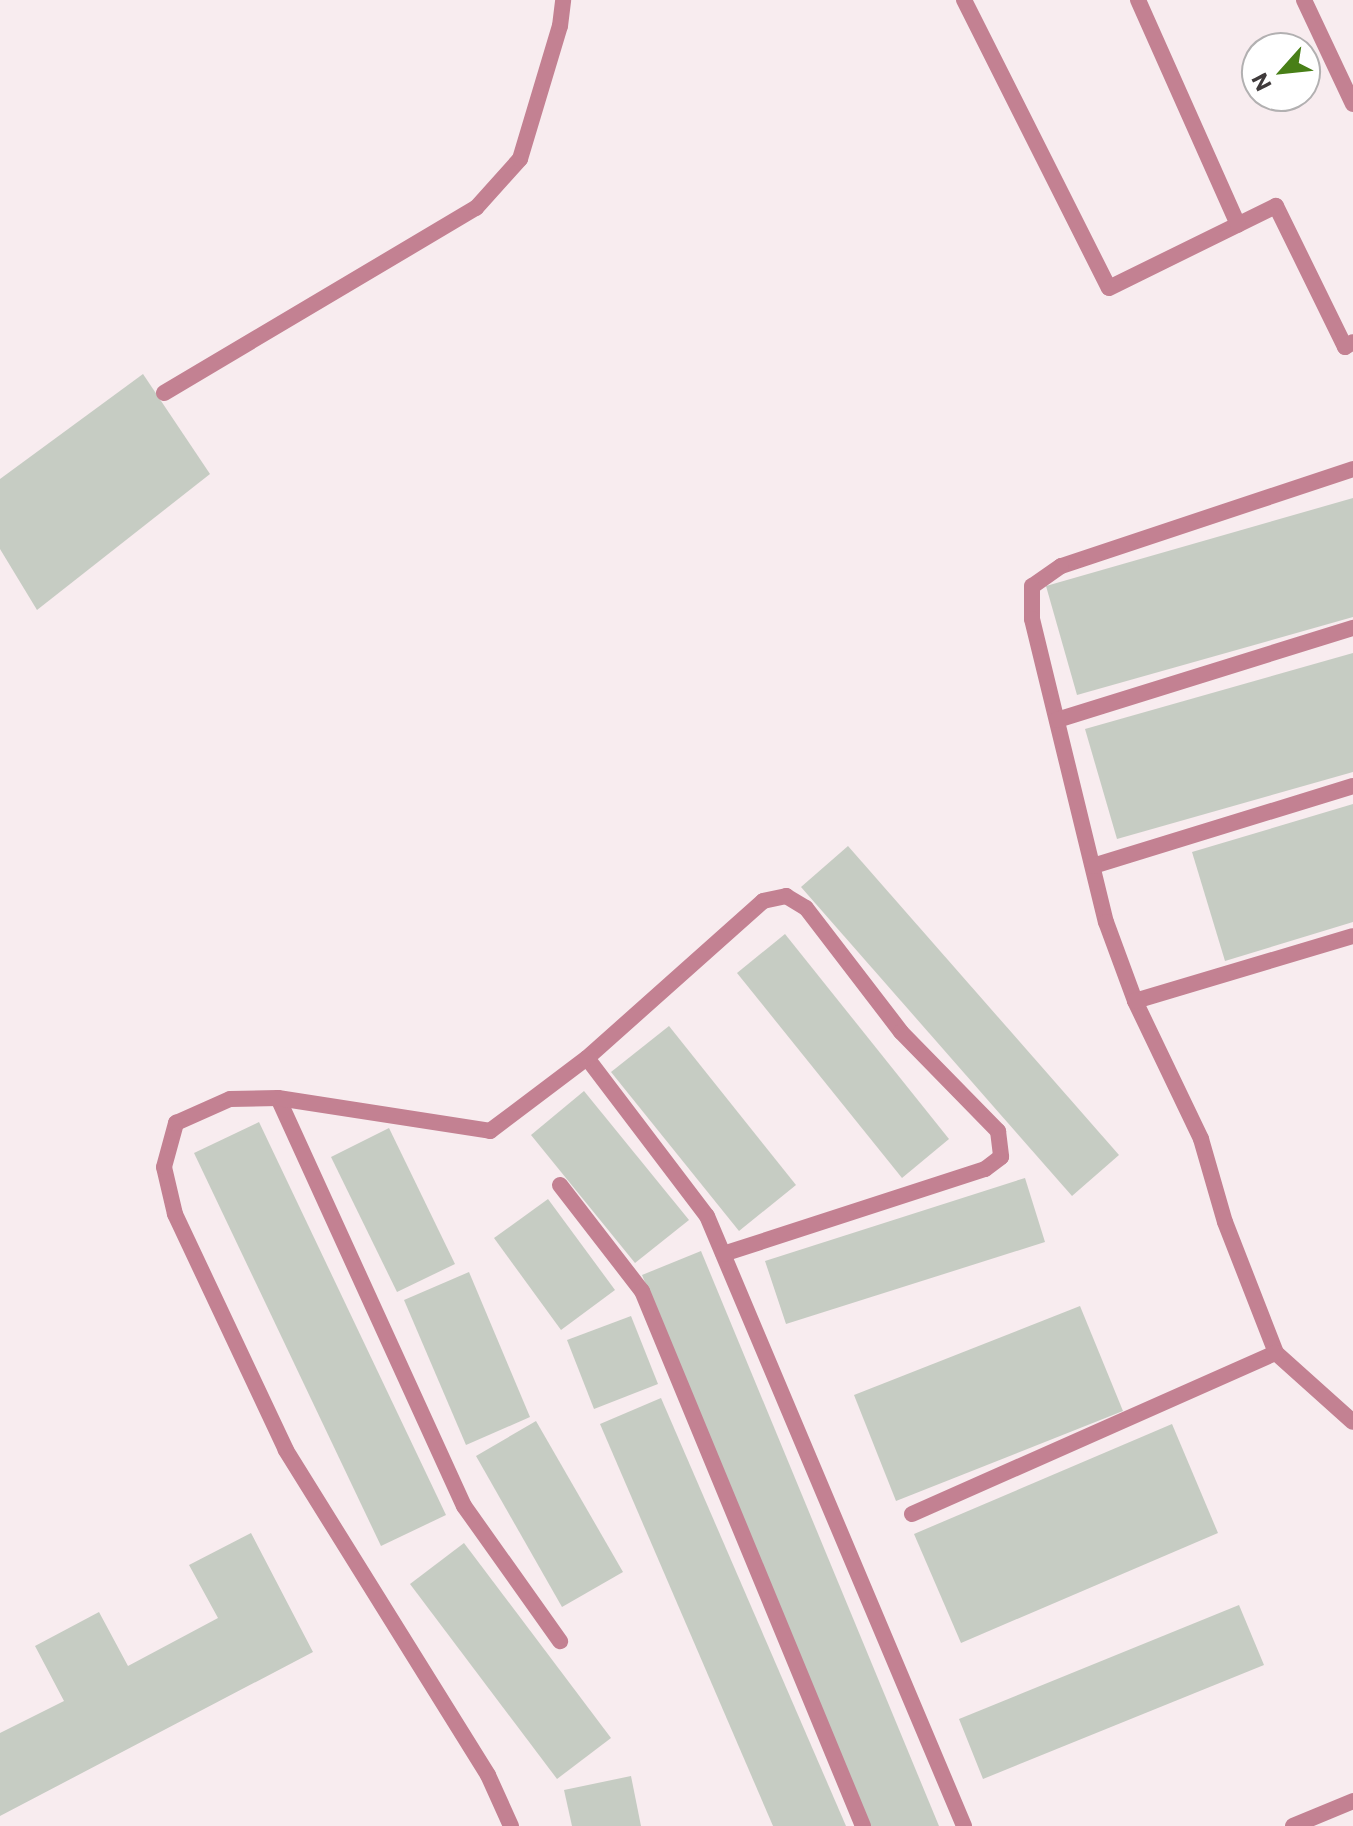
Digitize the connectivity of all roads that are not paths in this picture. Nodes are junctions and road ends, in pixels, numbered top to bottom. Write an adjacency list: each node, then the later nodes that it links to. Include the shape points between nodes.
1 (563, 0): 8 (street, via 520,159 476,208)
2 (964, 0): 6 (street, via 1109,288)
3 (1138, 0): 6 (street)
4 (1304, 0): 5 (street)
5 (1353, 104)
6 (1238, 225): 7 (street, via 1276,206 1345,347)
7 (1353, 342)
8 (164, 393)
9 (1353, 469): 11 (street, via 1061,566 1032,586 1032,619)
10 (1353, 628): 11 (street)
11 (1057, 720): 13 (street)
12 (1353, 786): 13 (street)
13 (1093, 866): 15 (street)
14 (1353, 936): 15 (street)
15 (1135, 1001): 20 (street, via 1201,1139 1225,1222)
16 (587, 1058): 17 (street, via 490,1131); 19 (street, via 707,1216); 19 (street, via 763,901 786,896 806,908 901,1032 998,1131 1001,1157 985,1169)
17 (278, 1098): 23 (street, via 464,1506); 26 (street, via 230,1099 176,1123 164,1167 175,1214 286,1450 488,1775)
18 (560, 1185): 27 (street, via 642,1291)
19 (723, 1254): 25 (street)
20 (1276, 1353): 21 (street); 22 (street)
21 (1353, 1422)
22 (912, 1514)
23 (560, 1641)
24 (1353, 1801): 28 (street)
25 (962, 1825)
26 (511, 1826)
27 (863, 1826)
28 (1293, 1826)

